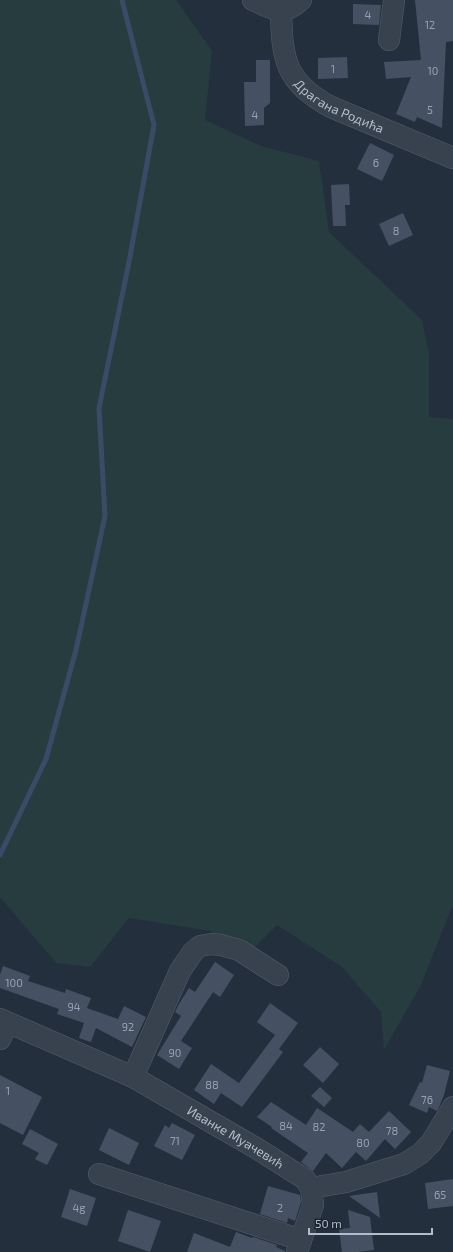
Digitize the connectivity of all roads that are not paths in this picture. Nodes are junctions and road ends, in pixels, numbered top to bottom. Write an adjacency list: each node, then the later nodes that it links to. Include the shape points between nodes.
1 (253, 0): 4 (street, via 271,9)
2 (301, 0): 4 (street)
3 (394, 0): 5 (street)
4 (282, 10): 6 (street, Драгана Родића, via 285,60 293,76 308,93 331,107)
5 (389, 40)
6 (453, 158)
7 (278, 976): 9 (street, via 232,947 221,944 200,946 180,971)
8 (3, 1027): 9 (street, Иванке Муачевић)
9 (133, 1077): 12 (street, Иванке Муачевић, via 256,1148 305,1179)
10 (453, 1108): 12 (street, via 431,1143 404,1164 346,1182)
11 (99, 1174): 13 (street)
12 (311, 1188): 13 (street, via 313,1205)
13 (299, 1246)

